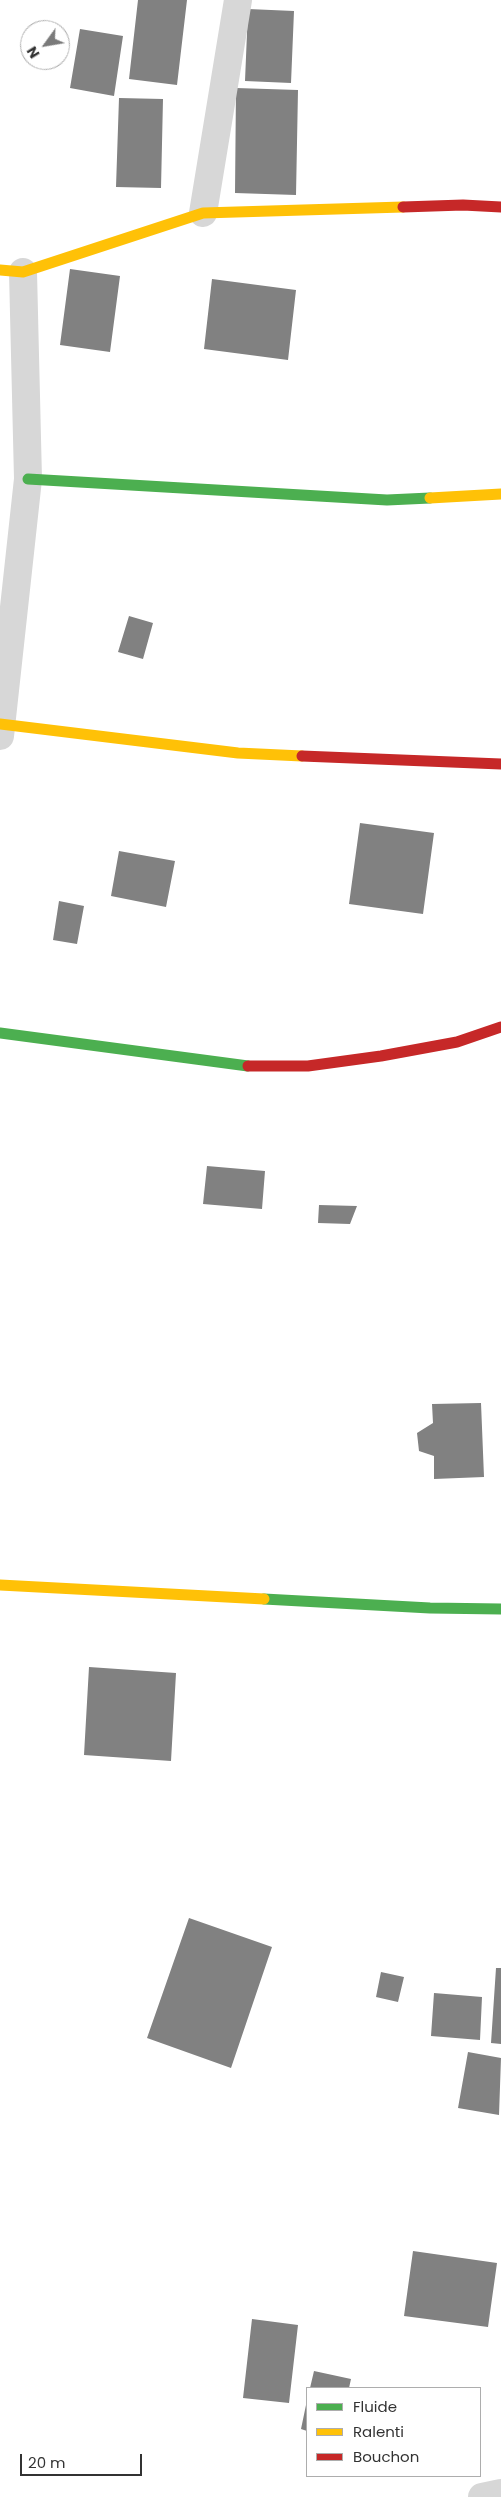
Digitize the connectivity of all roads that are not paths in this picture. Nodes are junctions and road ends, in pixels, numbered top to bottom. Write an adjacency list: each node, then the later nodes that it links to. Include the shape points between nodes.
1 (238, 0): 3 (street)
2 (501, 207): 3 (street, via 463,205)
3 (203, 213): 4 (street)
4 (12, 271): 5 (street)
5 (28, 479): 6 (street, via 387,500); 7 (street)
6 (501, 494)
7 (1, 728): 8 (street, via 238,753)
8 (501, 764)
9 (501, 1027): 10 (street, via 457,1042 308,1066 249,1066)
10 (0, 1033)
11 (0, 1585): 12 (street)
12 (501, 1610)
13 (501, 2492): 14 (street)
14 (482, 2497)

